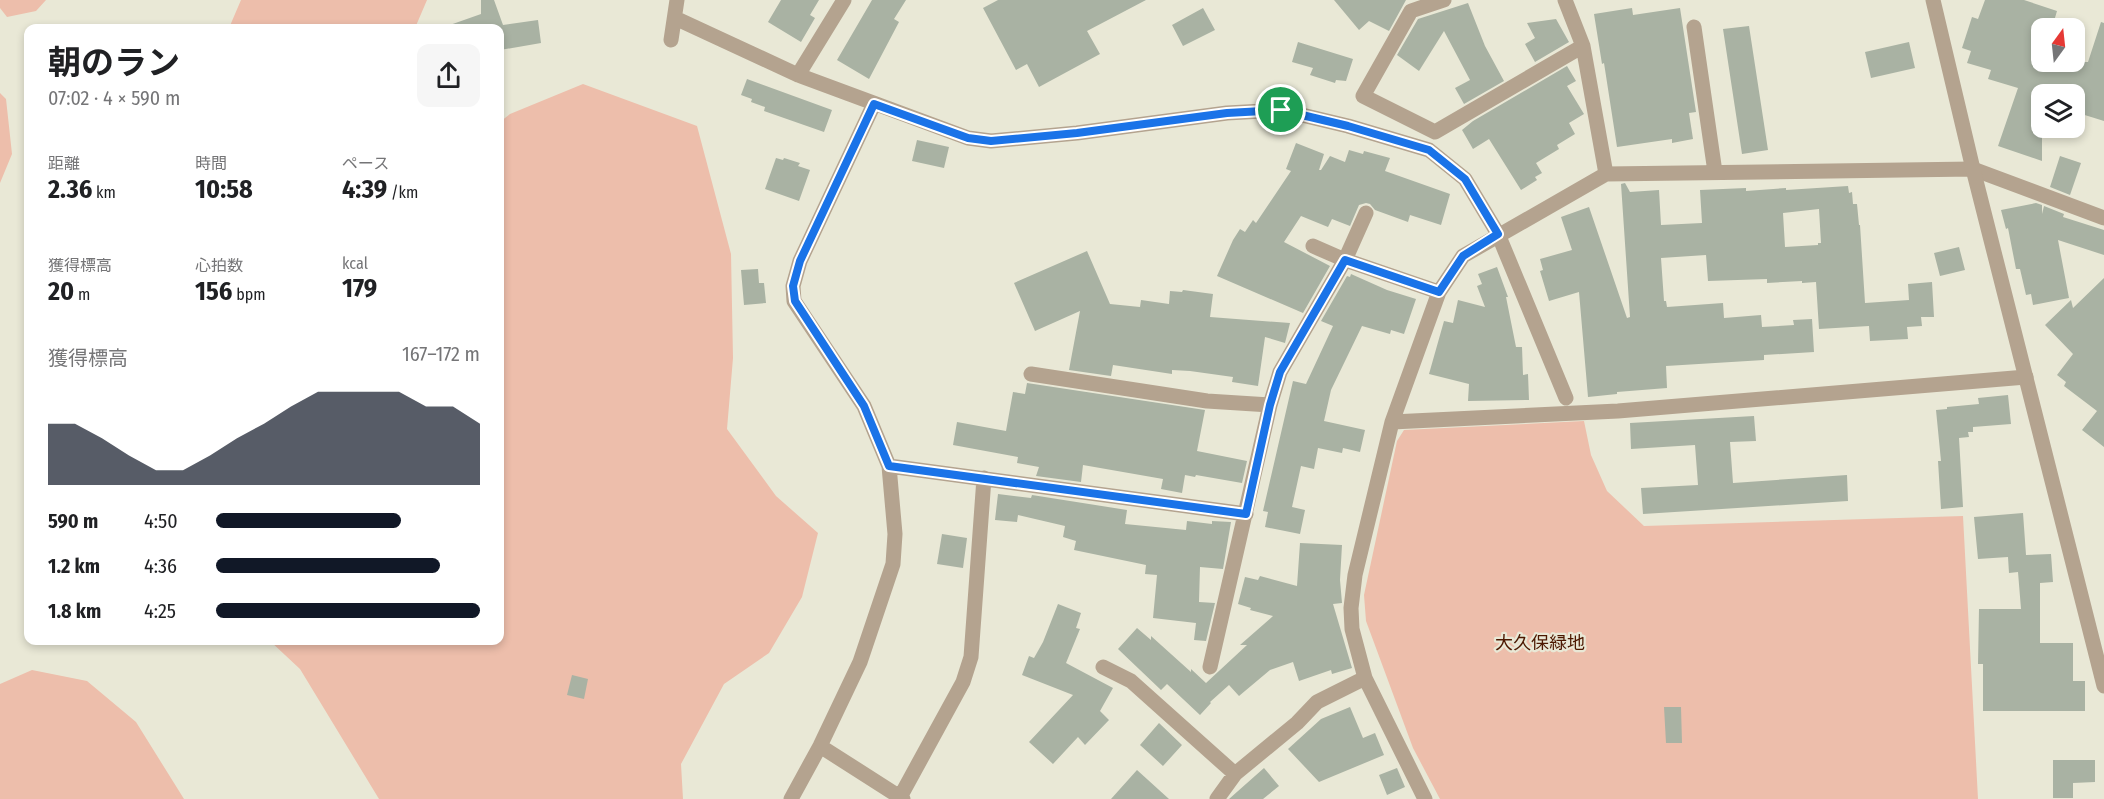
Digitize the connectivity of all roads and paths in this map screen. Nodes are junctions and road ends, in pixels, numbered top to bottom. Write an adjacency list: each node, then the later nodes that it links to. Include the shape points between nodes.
1 (676, 0): 6 (street)
2 (844, 0): 10 (street)
3 (1444, 0): 9 (street, via 1411,11 1363,96 1435,132)
4 (1565, 0): 9 (street)
5 (1933, 0): 12 (street)
6 (675, 18): 8 (street); 10 (street)
7 (1694, 27): 13 (street)
8 (671, 40)
9 (1583, 46): 14 (street)
10 (798, 75): 11 (street)
11 (874, 104): 17 (street, via 968,138 991,141 1281,110 1429,150 1465,179); 26 (street, via 800,261 793,286 795,301 864,406)
12 (1973, 169): 13 (street); 16 (street); 22 (street)
13 (1715, 172): 14 (street)
14 (1606, 174): 17 (street)
15 (1366, 213): 19 (street)
16 (2104, 218)
17 (1498, 234): 20 (street, via 1463,256); 23 (street)
18 (1313, 246): 19 (street)
19 (1345, 260): 20 (street); 24 (street, via 1280,372)
20 (1439, 292): 25 (street)
21 (1031, 374): 24 (street, via 1207,402)
22 (2026, 377): 25 (street, via 1618,411); 32 (street)
23 (1566, 398)
24 (1270, 405): 28 (street)
25 (1392, 422): 31 (street, via 1355,575 1351,609)
26 (889, 466): 27 (street); 33 (street, via 895,534 893,564 860,662)
27 (984, 478): 28 (street); 35 (street, via 971,657 963,682)
28 (1246, 514): 30 (street)
29 (1103, 667): 34 (street, via 1131,681)
30 (1210, 667)
31 (1365, 678): 34 (street, via 1317,702); 38 (street)
32 (2104, 686)
33 (820, 746): 35 (street); 36 (street)
34 (1235, 774): 37 (street)
35 (901, 798)
36 (791, 799)
37 (1217, 799)
38 (1425, 799)

